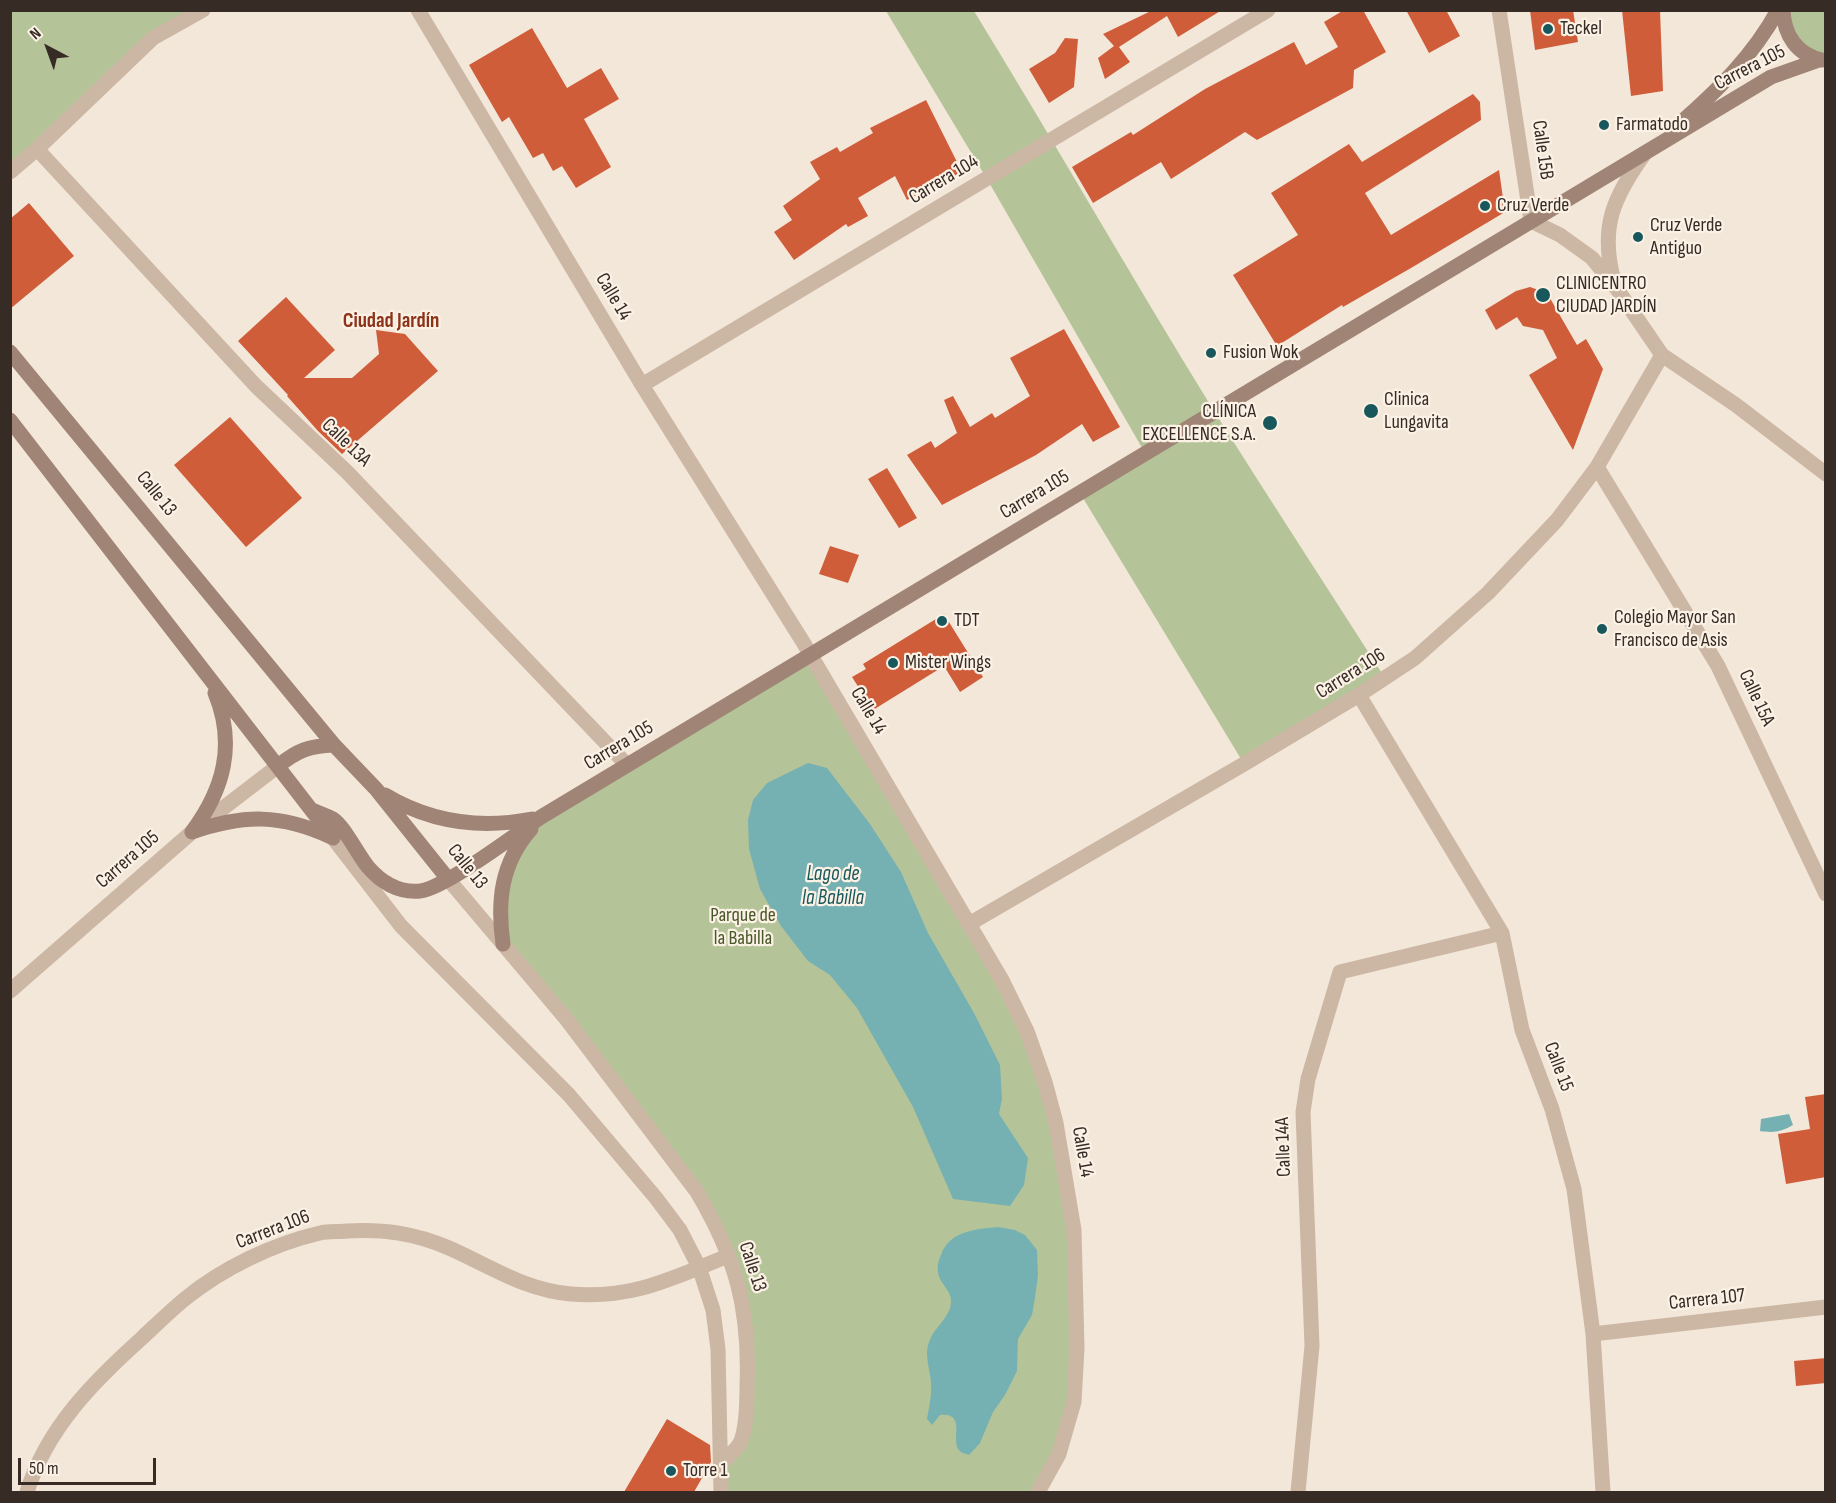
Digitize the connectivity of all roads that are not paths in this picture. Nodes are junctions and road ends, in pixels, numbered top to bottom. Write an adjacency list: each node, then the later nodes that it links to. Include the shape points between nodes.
1 (203, 10): 8 (street, via 153,38)
2 (417, 10): 15 (street, Calle 14)
3 (1268, 10): 15 (street, Carrera 104)
4 (1499, 10): 11 (street, Calle 15B)
5 (1778, 10): 9 (main road, Carrera 105, via 1735,72)
6 (1783, 10): 7 (main road, Carrera 105, via 1788,35 1796,46)
7 (1822, 61): 9 (main road, Carrera 105, via 1771,77)
8 (37, 149): 10 (street); 23 (street, Calle 13A, via 256,386 347,472)
9 (1646, 152): 11 (main road, Carrera 105); 12 (street, via 1613,206 1609,262)
10 (10, 172)
11 (1531, 221): 12 (street, via 1560,235 1592,258); 19 (main road, Carrera 105)
12 (1617, 289): 14 (street)
13 (10, 351): 22 (main road, Calle 13)
14 (1662, 355): 17 (street, Carrera 106); 18 (street)
15 (642, 385): 19 (street, Calle 14)
16 (10, 420): 20 (main road)
17 (1598, 467): 21 (street, Carrera 106, via 1557,520 1488,592 1415,658); 31 (street, Calle 15A, via 1718,666)
18 (1826, 474)
19 (810, 655): 23 (main road, Carrera 105); 32 (street, Calle 14)
20 (206, 674): 24 (main road); 28 (main road, via 222,711 225,762 208,811)
21 (1359, 695): 32 (street, Carrera 106); 33 (street, Calle 15)
22 (334, 745): 24 (main road, via 314,746 295,753); 25 (main road, Calle 13)
23 (627, 765): 27 (main road, Carrera 105)
24 (278, 766): 26 (main road); 28 (street, Carrera 105)
25 (376, 789): 27 (main road, via 409,808 455,822 513,823); 30 (main road, Calle 13)
26 (312, 810): 29 (main road); 30 (main road, Carrera 105, via 334,820 366,865 390,886 419,891)
27 (541, 817): 30 (main road, Carrera 105); 34 (main road, via 509,863 499,916)
28 (192, 832): 29 (main road, via 221,822 251,818 309,827); 35 (street, Carrera 105)
29 (333, 838): 37 (street, via 401,927 569,1095 668,1214)
30 (448, 879): 34 (street, Calle 13)
31 (1826, 894)
32 (969, 924): 43 (street, Calle 14, via 1022,1021 1045,1082 1074,1230 1074,1402 1059,1454)
33 (1502, 933): 39 (street, Calle 15, via 1522,1030 1552,1109 1574,1188); 44 (street, Calle 14A, via 1340,972 1308,1079 1303,1112 1312,1346)
34 (503, 944): 36 (street, Calle 13, via 567,1020 697,1192)
35 (10, 991)
36 (728, 1256): 37 (street, Carrera 106); 40 (street, Calle 13, via 743,1306 748,1346 747,1401 741,1442)
37 (699, 1267): 40 (street, via 713,1310 718,1349); 41 (street, Carrera 106, via 645,1288 571,1294 520,1283 448,1247 413,1235 378,1230 321,1232 278,1246 231,1268 187,1297 108,1369 63,1419 35,1467)
38 (1826, 1307): 39 (street, Carrera 107)
39 (1593, 1334): 45 (street, Calle 15)
40 (720, 1465): 42 (street)
41 (27, 1492)
42 (721, 1492)
43 (1038, 1492)
44 (1298, 1492)
45 (1603, 1492)

